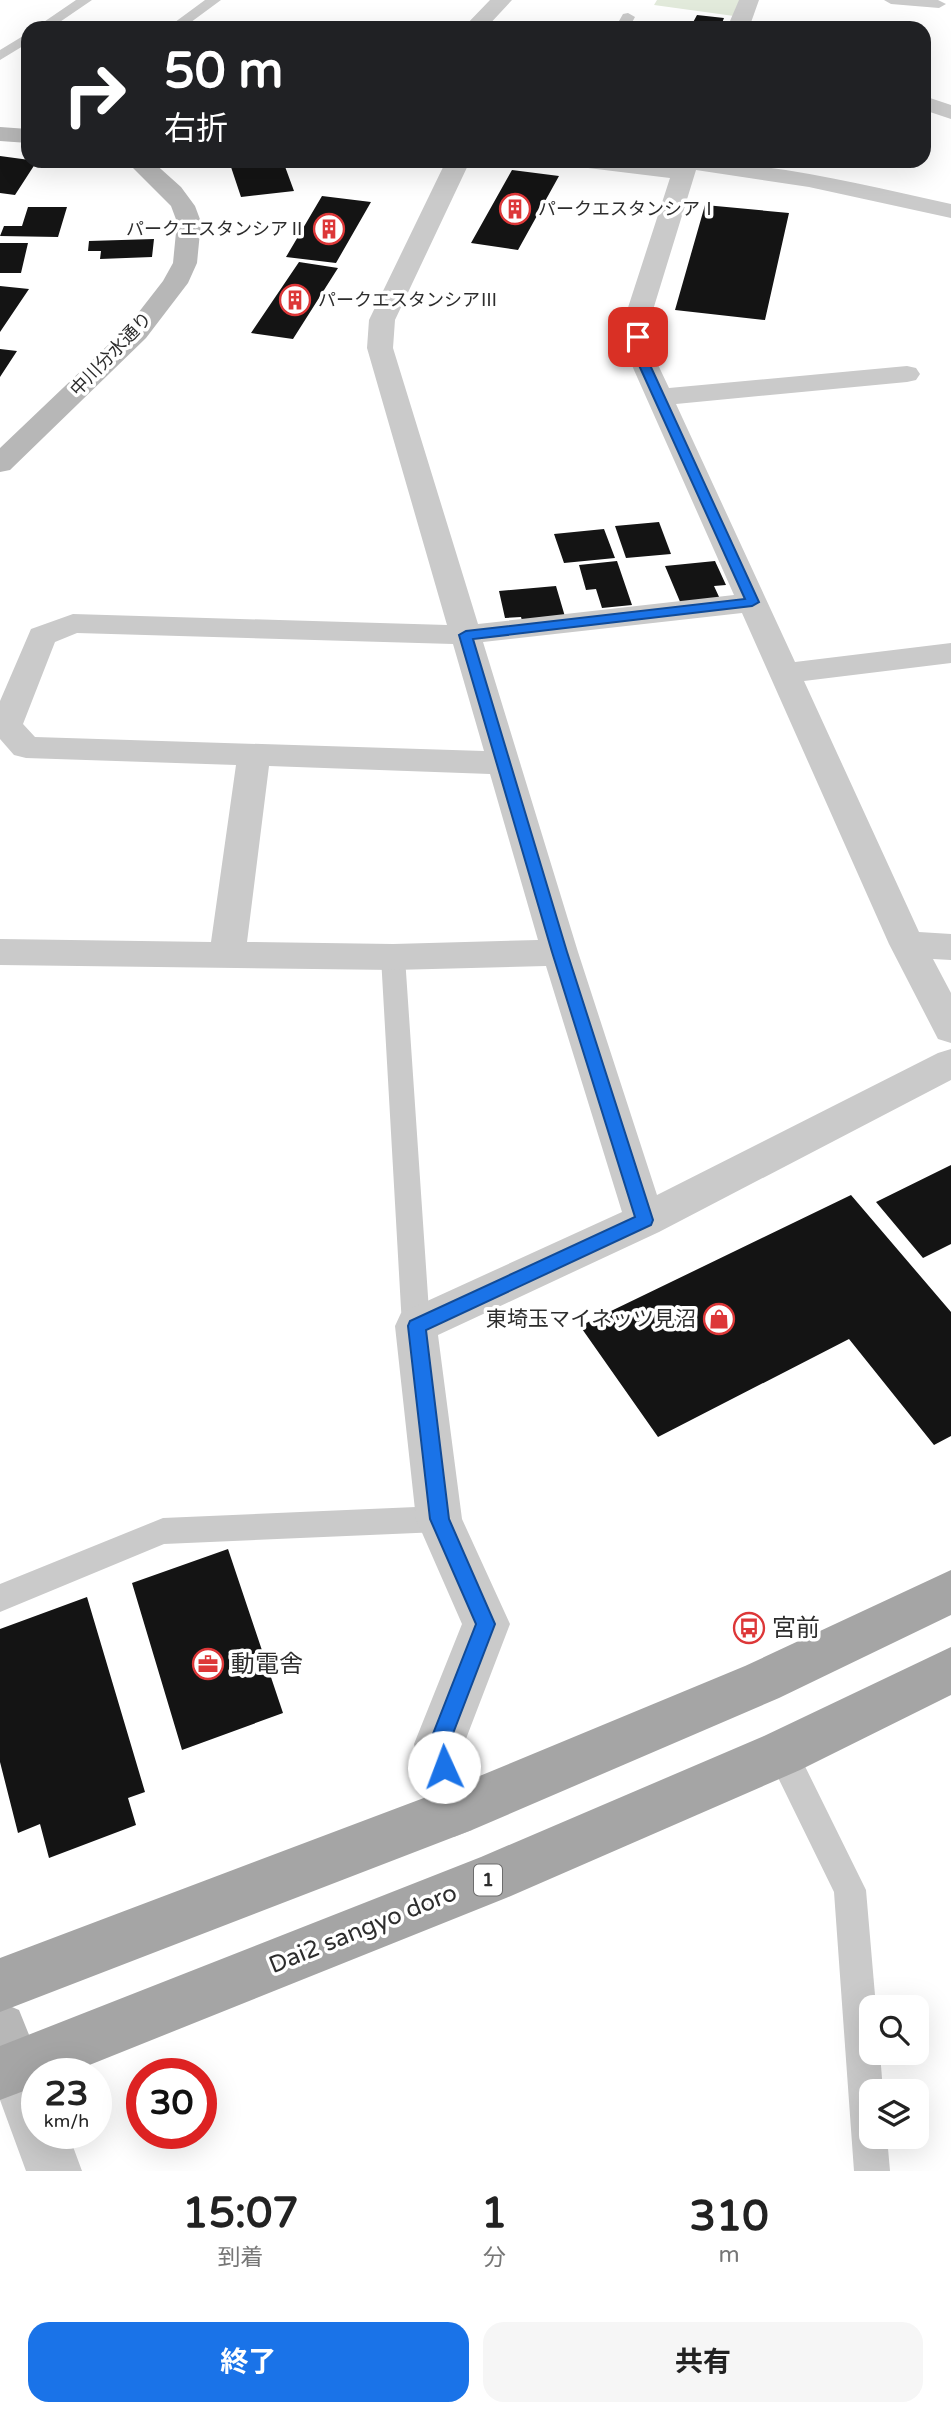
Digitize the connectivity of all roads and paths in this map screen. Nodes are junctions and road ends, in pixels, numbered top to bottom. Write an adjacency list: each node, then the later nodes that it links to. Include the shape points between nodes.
1 (85, 0): 7 (lane)
2 (214, 0): 8 (lane)
3 (502, 0): 9 (street)
4 (749, 0): 10 (street)
5 (891, 0): 6 (lane)
6 (939, 4)
7 (53, 21)
8 (184, 21)
9 (481, 21)
10 (741, 21)
11 (21, 42): 12 (lane)
12 (0, 56): 13 (lane)
13 (19, 60)
14 (931, 105): 15 (street)
15 (951, 112)
16 (0, 134): 17 (street)
17 (21, 136)
18 (146, 168): 25 (street, 中川分水通り, via 184,206 189,222 185,263 137,332)
19 (455, 168): 27 (street, via 382,320 380,348)
20 (686, 168): 24 (street, via 636,323 639,352)
21 (704, 168): 22 (street, via 809,180)
22 (951, 211)
23 (907, 373): 24 (street)
24 (660, 397): 26 (street)
25 (0, 464)
26 (752, 602): 27 (street); 29 (street)
27 (466, 635): 30 (street, via 73,622 42,636 6,726 26,747); 31 (street)
28 (951, 653): 29 (street)
29 (785, 673): 32 (street)
30 (254, 754): 31 (street); 36 (street)
31 (503, 763): 35 (street)
32 (907, 944): 33 (street); 38 (street)
33 (951, 947)
34 (0, 952): 36 (street)
35 (560, 952): 37 (street); 40 (street)
36 (227, 956): 37 (street)
37 (393, 957): 41 (lane)
38 (951, 1029)
39 (951, 1063): 40 (street)
40 (645, 1220): 41 (street)
41 (416, 1326): 42 (street)
42 (439, 1519): 44 (lane, via 163,1531); 47 (street, via 485,1624 439,1744)
43 (951, 1592): 47 (main road, via 762,1682)
44 (0, 1598)
45 (951, 1670): 46 (main road, Dai2 sangyo doro / 1)
46 (782, 1752): 49 (main road, Dai2 sangyo doro / 1, via 488,1880); 53 (lane, via 850,1890)
47 (454, 1812): 48 (main road)
48 (0, 1985)
49 (5, 2056): 50 (street)
50 (21, 2090)
51 (46, 2149): 52 (street)
52 (54, 2171)
53 (872, 2171)

